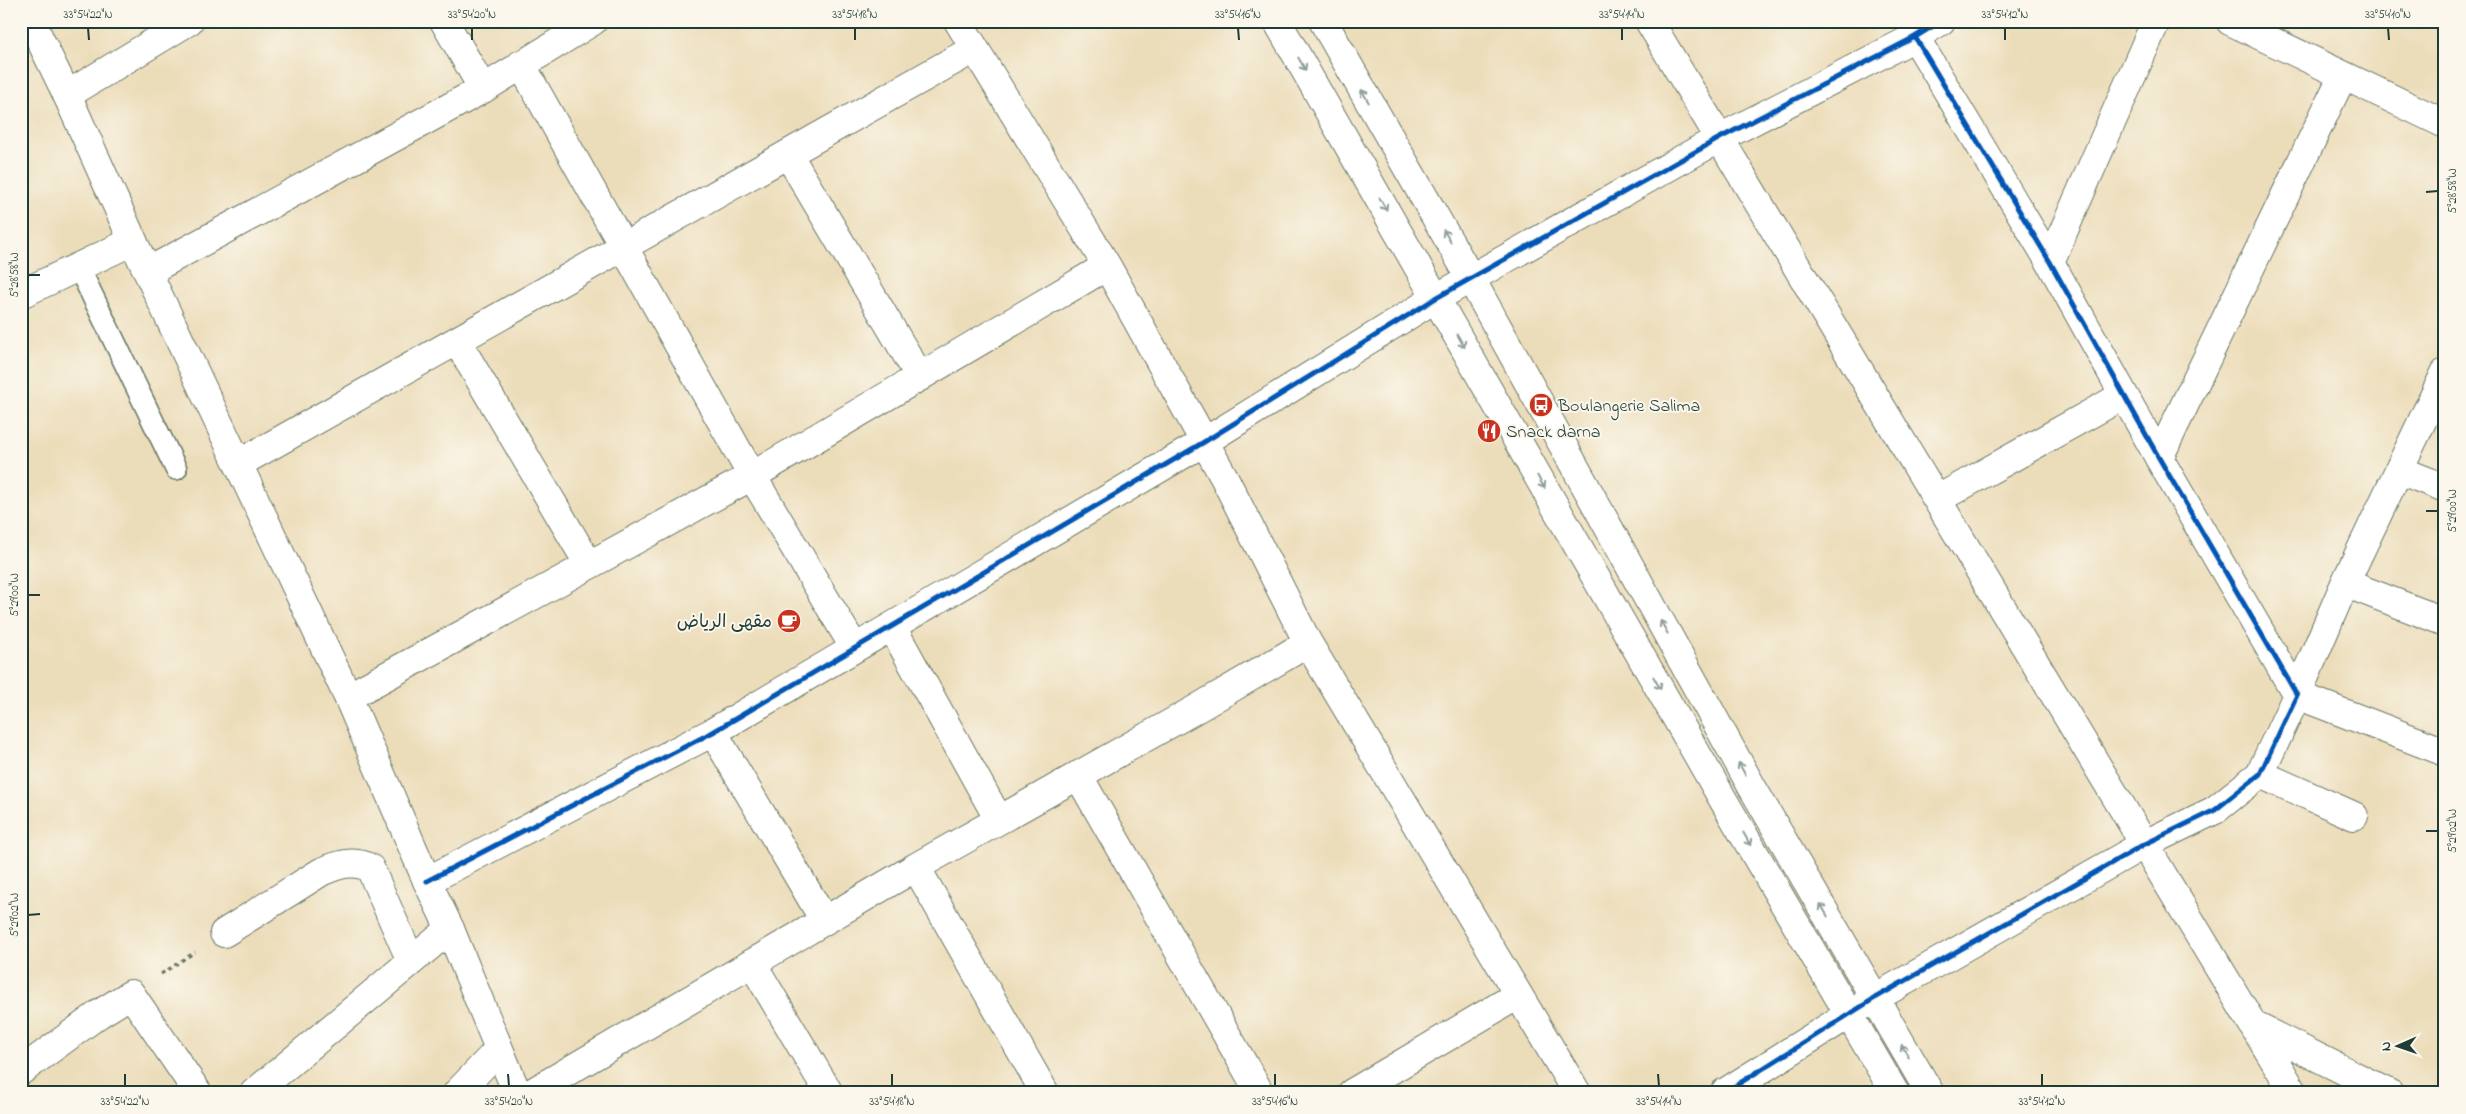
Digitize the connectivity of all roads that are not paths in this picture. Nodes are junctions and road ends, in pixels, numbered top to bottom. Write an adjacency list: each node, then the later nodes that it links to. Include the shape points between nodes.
1 (31, 21): 17 (street)
2 (189, 21): 17 (street)
3 (444, 21): 16 (street)
4 (593, 21): 14 (street)
5 (958, 21): 13 (street)
6 (1277, 21): 29 (street, one-way to 29)
7 (1322, 21): 27 (street, one-way to 7)
8 (1649, 21): 19 (street)
9 (1941, 21): 12 (street)
10 (2156, 21): 23 (street)
11 (2230, 21): 15 (street)
12 (1915, 37): 19 (street); 23 (street)
13 (974, 49): 20 (street); 24 (street)
14 (521, 64): 16 (street); 22 (street)
15 (2343, 75): 18 (street); 35 (street)
16 (483, 89): 26 (street)
17 (67, 95): 21 (street)
18 (2445, 124)
19 (1718, 140): 27 (street); 41 (street)
20 (788, 154): 22 (street); 32 (street)
21 (133, 241): 25 (street); 26 (street)
22 (624, 246): 30 (street); 39 (street)
23 (2050, 262): 33 (street)
24 (1107, 266): 32 (street); 34 (street)
25 (79, 268): 28 (street); 37 (lane)
26 (149, 271): 36 (street)
27 (1471, 279): 29 (street); 65 (street, one-way to 27, via 1752,787)
28 (21, 294)
29 (1436, 298): 34 (street); 66 (street, one-way to 66)
30 (457, 341): 36 (street); 42 (street)
31 (2445, 373): 38 (street)
32 (920, 377): 39 (street)
33 (2124, 394): 35 (street); 41 (street)
34 (1204, 442): 45 (street); 46 (street)
35 (2159, 458): 48 (street)
36 (240, 463): 49 (street)
37 (176, 470)
38 (2399, 470): 40 (street); 43 (street)
39 (752, 476): 42 (street); 47 (street)
40 (2445, 488)
41 (1938, 499): 56 (street)
42 (590, 565): 49 (street)
43 (2346, 583): 44 (street); 48 (street)
44 (2445, 622)
45 (892, 627): 47 (street); 55 (street)
46 (1308, 643): 53 (street); 64 (street)
47 (854, 647): 50 (street)
48 (2297, 695): 51 (street); 52 (street)
49 (348, 697): 58 (street)
50 (713, 732): 58 (street); 59 (street)
51 (2445, 752)
52 (2260, 774): 54 (street); 56 (street, via 2215,810)
53 (1078, 775): 55 (street); 77 (street)
54 (2354, 816)
55 (999, 820): 57 (street)
56 (2143, 845): 65 (street); 67 (street)
57 (916, 866): 59 (street); 76 (street)
58 (427, 881): 60 (street)
59 (824, 920): 63 (street)
60 (450, 929): 62 (street); 68 (street)
61 (224, 933): 62 (street, via 321,872 342,865 362,864 370,868)
62 (412, 961): 71 (street)
63 (752, 963): 74 (street); 75 (street)
64 (1518, 995): 78 (street); 79 (street)
65 (1875, 998): 66 (street); 82 (street, one-way to 65)
66 (1849, 1013): 80 (street); 81 (street)
67 (2255, 1026): 83 (street); 84 (street)
68 (498, 1050): 72 (street); 73 (street)
69 (21, 1070): 70 (street, via 131,994)
70 (198, 1093)
71 (254, 1093)
72 (457, 1093)
73 (517, 1093)
74 (531, 1093)
75 (829, 1093)
76 (1045, 1093)
77 (1260, 1093)
78 (1352, 1093)
79 (1577, 1093)
80 (1724, 1093)
81 (1895, 1093)
82 (1930, 1093)
83 (2294, 1093)
84 (2389, 1093)

